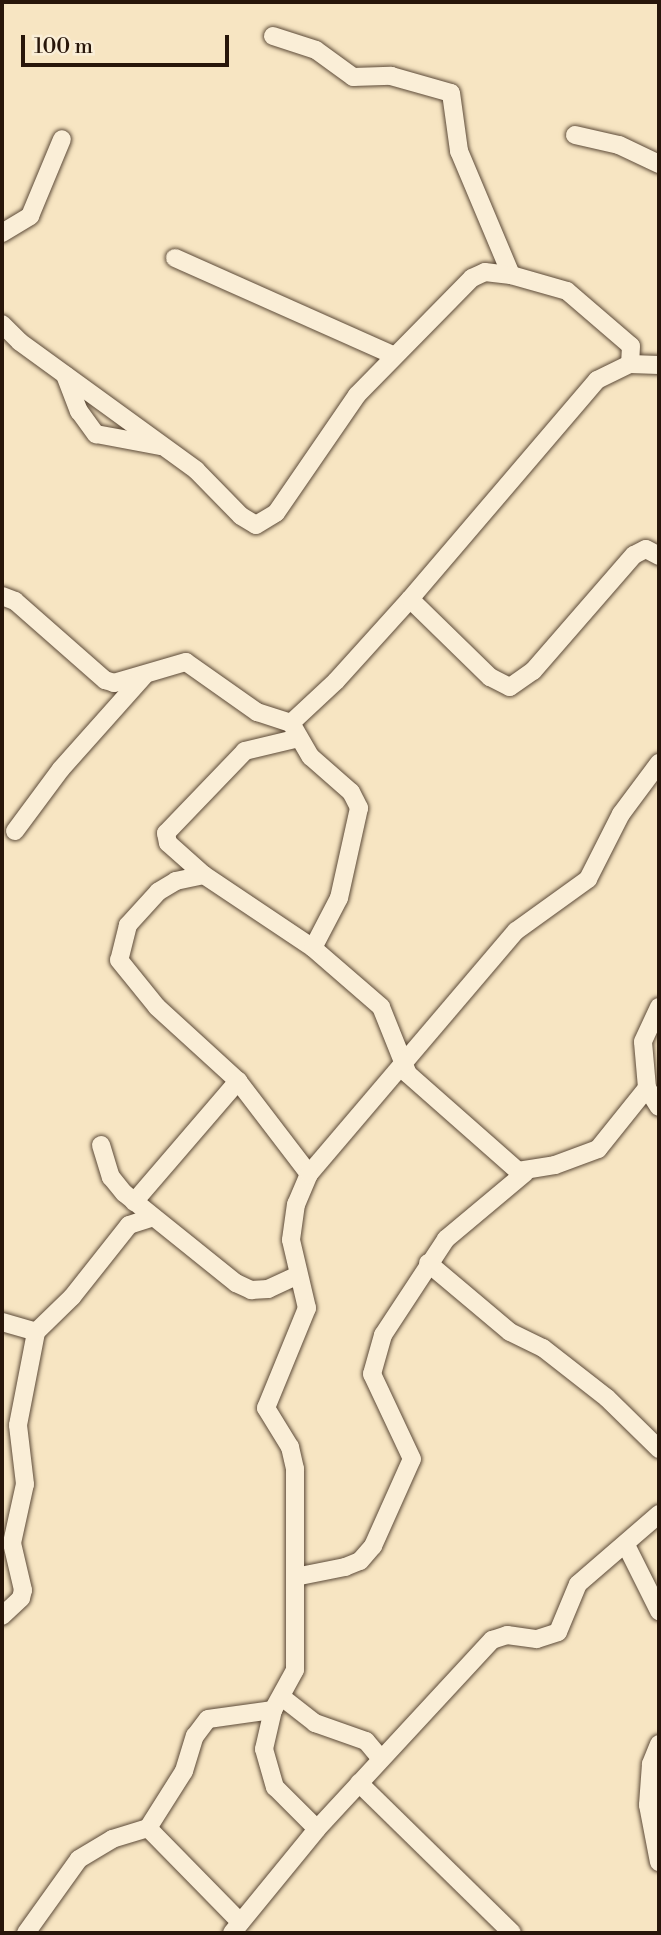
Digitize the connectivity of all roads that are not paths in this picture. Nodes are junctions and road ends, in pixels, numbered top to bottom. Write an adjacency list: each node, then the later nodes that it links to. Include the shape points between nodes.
1 (273, 36): 7 (street, via 316,50 352,77 391,76 451,93 458,151)
2 (575, 135): 4 (street, via 619,145)
3 (62, 139): 5 (street, via 30,215)
4 (659, 164)
5 (2, 233)
6 (175, 258): 9 (street)
7 (511, 275): 9 (street, via 485,272 472,278); 10 (street, via 581,299 631,346)
8 (2, 324): 12 (street)
9 (393, 355): 13 (street, via 337,422 267,522 248,522 197,470)
10 (630, 365): 11 (street); 16 (street, via 609,372 586,391)
11 (659, 365)
12 (65, 375): 13 (street); 13 (street, via 79,411 96,434)
13 (160, 446)
14 (659, 556): 16 (street, via 646,549 634,555 533,671 510,687 490,677)
15 (2, 596): 17 (street, via 15,601 105,680 114,683)
16 (410, 599): 18 (street)
17 (149, 671): 18 (street, via 180,662 194,664 257,712); 20 (street, via 61,769)
18 (295, 730): 21 (street, via 245,751 166,833 168,843); 22 (street, via 311,757 351,792 359,808 339,898)
19 (659, 763): 24 (street, via 621,814 588,879 516,931)
20 (15, 831)
21 (204, 875): 22 (street); 25 (street, via 176,881 158,892 128,925 119,960 157,1007)
22 (313, 948): 24 (street, via 381,1007)
23 (659, 1007): 26 (street, via 643,1042)
24 (403, 1064): 29 (street, via 413,1079 512,1168); 30 (street)
25 (238, 1081): 30 (street); 31 (street)
26 (647, 1088): 27 (street); 29 (street, via 598,1149)
27 (659, 1107)
28 (100, 1145): 31 (street, via 111,1177)
29 (526, 1173): 33 (street, via 446,1239)
30 (309, 1174): 34 (street, via 292,1221 292,1254)
31 (134, 1202): 32 (street)
32 (151, 1217): 34 (street, via 251,1290 268,1289); 36 (street, via 129,1225 72,1297)
33 (428, 1263): 37 (street, via 510,1332 543,1348 596,1390); 40 (street, via 383,1335 372,1365 376,1388 411,1452 411,1470 368,1554 345,1567)
34 (298, 1275): 40 (street, via 306,1292 306,1318 266,1408 290,1447 295,1469)
35 (2, 1322): 36 (street)
36 (36, 1332): 42 (street, via 18,1425 25,1484 12,1543 23,1590)
37 (659, 1449)
38 (659, 1514): 39 (street)
39 (627, 1546): 41 (street); 45 (street, via 578,1584 558,1632 537,1639 507,1635 492,1640)
40 (295, 1577): 43 (street, via 295,1670)
41 (659, 1611)
42 (2, 1616)
43 (278, 1704): 45 (street, via 366,1741); 47 (street, via 208,1719 195,1736 184,1772); 48 (street, via 264,1749 269,1773 284,1799)
44 (659, 1744): 49 (street, via 651,1764 648,1805)
45 (381, 1759): 46 (street)
46 (359, 1783): 48 (street); 52 (street)
47 (148, 1828): 50 (street); 51 (street, via 112,1839 79,1858)
48 (317, 1829): 50 (street)
49 (659, 1862)
50 (236, 1928)
51 (26, 1933)
52 (512, 1933)

